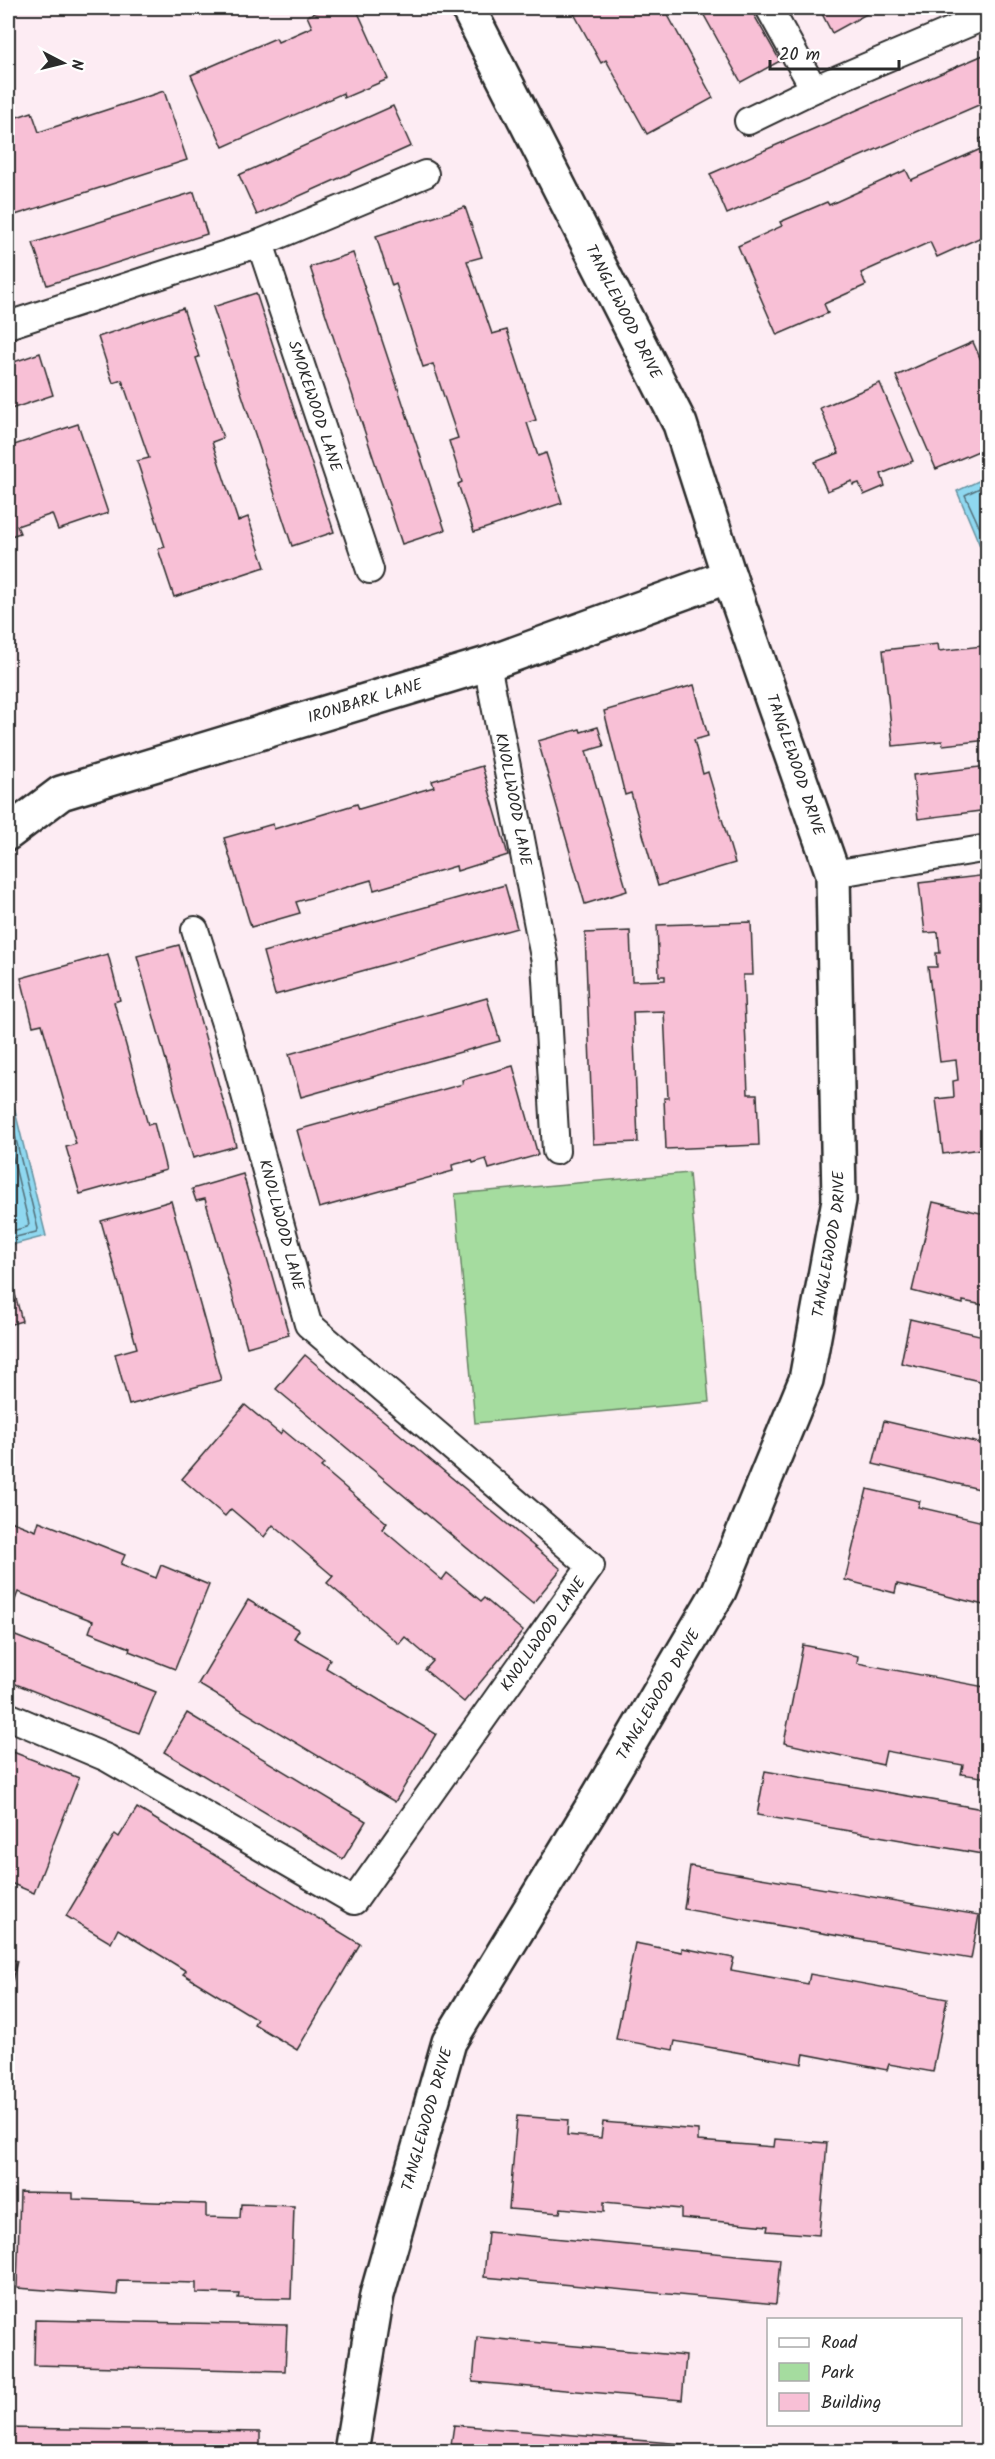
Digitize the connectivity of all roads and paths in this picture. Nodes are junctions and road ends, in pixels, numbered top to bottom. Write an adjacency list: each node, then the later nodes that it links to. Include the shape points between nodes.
1 (468, 8): 10 (street, TANGLEWOOD DRIVE, via 680,424)
2 (769, 8): 4 (lane)
3 (987, 15): 4 (lane)
4 (814, 89): 5 (lane)
5 (748, 121)
6 (424, 174): 7 (lane)
7 (260, 243): 8 (lane); 9 (lane, SMOKEWOOD LANE)
8 (8, 325)
9 (369, 570)
10 (729, 576): 11 (street, IRONBARK LANE); 14 (street, TANGLEWOOD DRIVE)
11 (487, 664): 12 (street, IRONBARK LANE, via 61,793); 16 (lane, KNOLLWOOD LANE, via 545,962)
12 (8, 832)
13 (987, 848): 14 (lane)
14 (833, 874): 18 (street, TANGLEWOOD DRIVE, via 838,1200 806,1380 719,1591 449,2042 377,2295)
15 (195, 930): 17 (lane, KNOLLWOOD LANE, via 228,1033 308,1324 591,1566 354,1901 108,1758)
16 (556, 1151)
17 (8, 1716)
18 (351, 2451)

